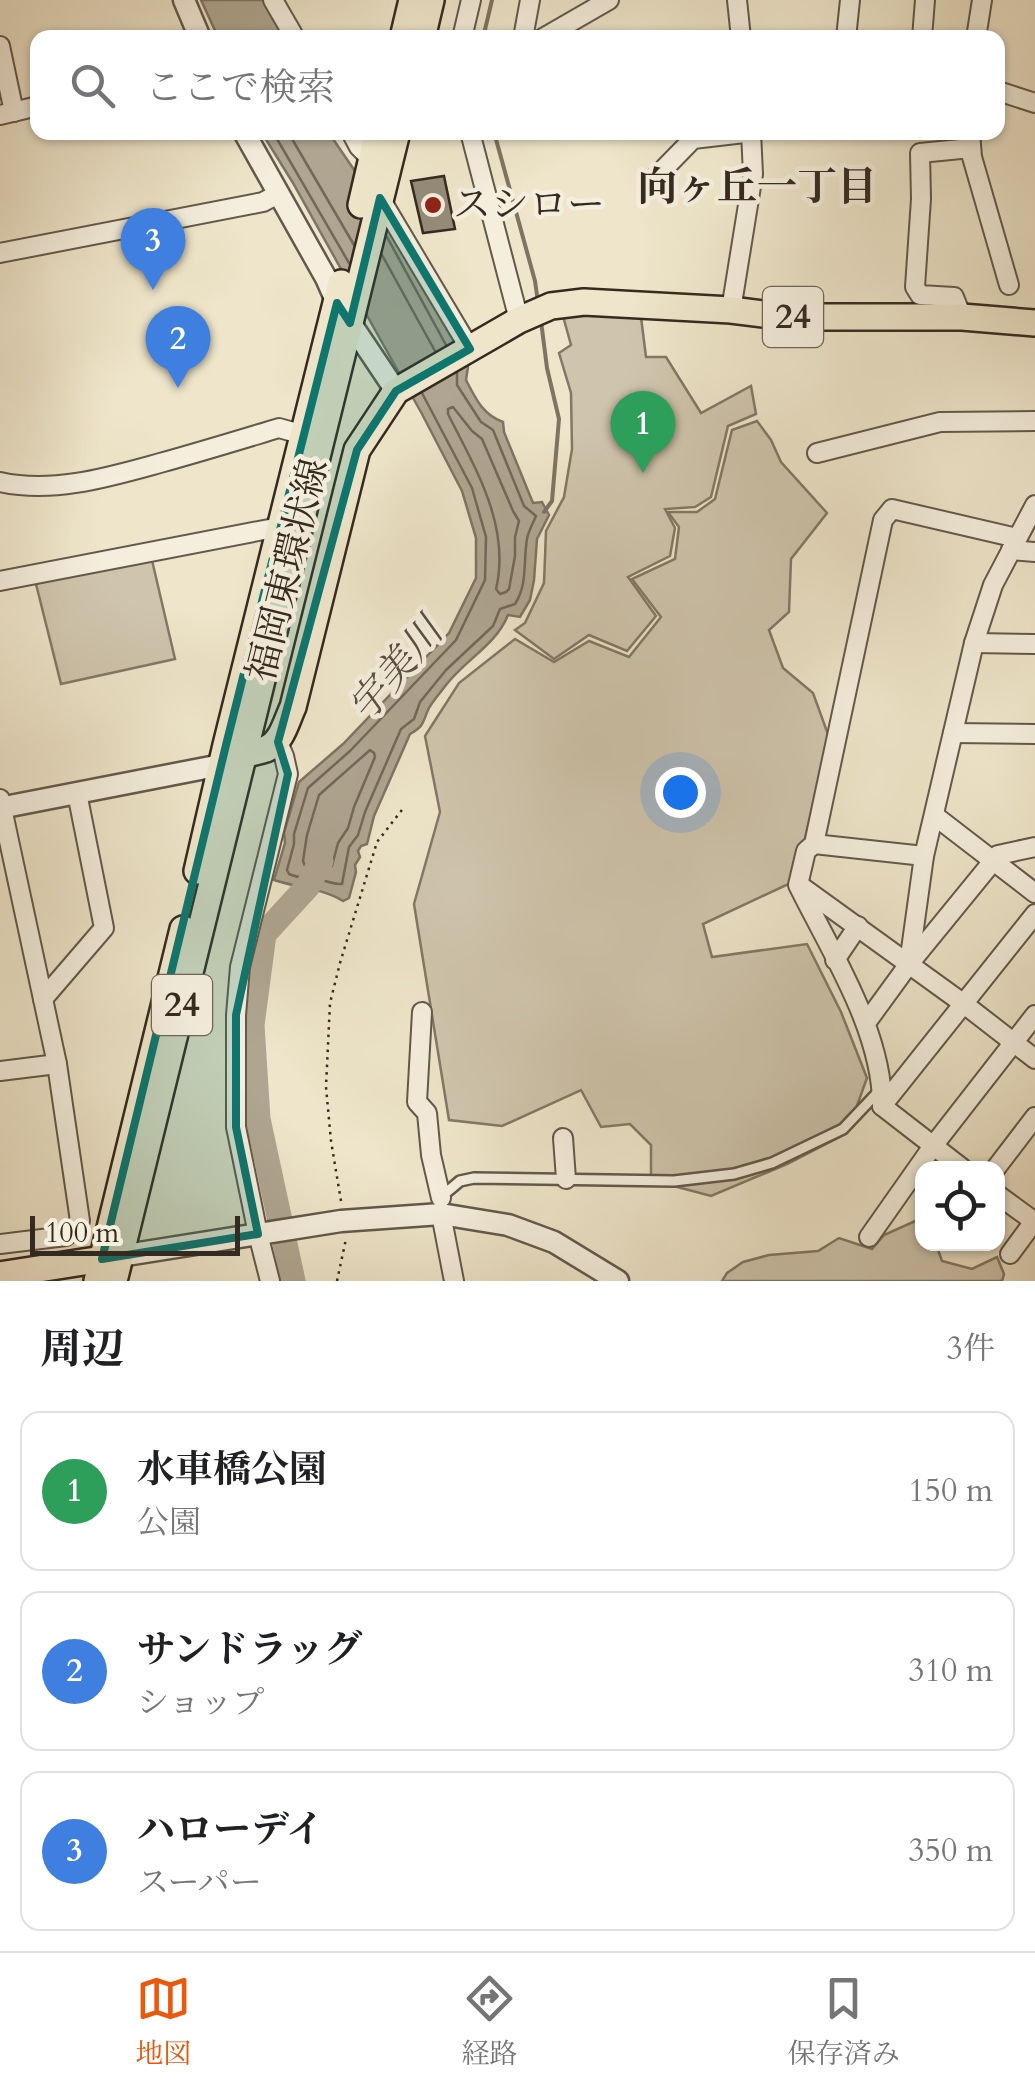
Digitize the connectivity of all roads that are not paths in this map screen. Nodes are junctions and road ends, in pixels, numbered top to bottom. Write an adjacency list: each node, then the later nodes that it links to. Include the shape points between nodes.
1 (184, 0): 12 (street)
2 (273, 0): 13 (street)
3 (412, 0): 14 (main road)
4 (432, 0): 15 (main road)
5 (471, 0): 16 (street)
6 (530, 0): 17 (street)
7 (609, 0): 18 (street)
8 (737, 0): 19 (street)
9 (850, 0): 20 (street)
10 (925, 0): 21 (street)
11 (982, 0): 22 (street)
12 (197, 30)
13 (290, 30)
14 (405, 30)
15 (424, 30)
16 (464, 30)
17 (524, 30)
18 (556, 30)
19 (740, 30)
20 (847, 30)
21 (923, 30)
22 (977, 30)
23 (0, 46): 26 (street)
24 (1005, 94): 25 (street)
25 (1035, 103)
26 (7, 113)
27 (248, 140): 37 (street)
28 (356, 140): 36 (street)
29 (377, 140): 36 (main road, 24)
30 (394, 140): 36 (main road, 24)
31 (472, 140): 43 (street)
32 (691, 140): 35 (street)
33 (752, 140): 41 (street)
34 (970, 140): 39 (street); 42 (street, via 920,153 915,286 920,295 954,298)
35 (649, 184)
36 (373, 188): 40 (main road, 24); 45 (street)
37 (278, 194): 38 (street); 40 (street)
38 (0, 253)
39 (1009, 285)
40 (344, 310): 46 (street); 48 (main road, 福岡東環状線 / 24); 61 (main road, 福岡東環状線 / 24)
41 (731, 310): 42 (main road, 福岡東環状線 / 24, via 786,317); 43 (main road, 福岡東環状線 / 24, via 584,302 551,306)
42 (962, 317): 44 (main road, 福岡東環状線 / 24)
43 (523, 319): 45 (main road, 福岡東環状線 / 24)
44 (1035, 323)
45 (467, 351): 46 (main road, 福岡東環状線 / 24)
46 (400, 389): 60 (main road, 福岡東環状線 / 24, via 357,450 293,707)
47 (1035, 421): 49 (street, via 940,422)
48 (304, 435): 50 (street, via 279,428 95,481); 52 (main road, 福岡東環状線 / 24)
49 (817, 453)
50 (0, 482)
51 (1035, 505): 53 (street)
52 (280, 531): 55 (street); 61 (main road, 福岡東環状線 / 24)
53 (1014, 544): 54 (street); 56 (street, via 992,585); 65 (street, via 892,509 883,520)
54 (1035, 552)
55 (0, 581)
56 (974, 643): 57 (street); 58 (street)
57 (1035, 644)
58 (953, 733): 59 (street); 64 (street)
59 (1035, 734)
60 (278, 742): 61 (main road, 福岡東環状線); 94 (street, via 288,774 240,967 236,1015 236,1127)
61 (232, 759): 62 (street); 98 (main road, 福岡東環状線 / 24)
62 (78, 793): 63 (street); 75 (street, via 104,928)
63 (1, 805): 75 (street)
64 (934, 816): 67 (street); 68 (street)
65 (814, 844): 67 (street); 69 (street)
66 (1035, 847): 68 (street)
67 (924, 856): 74 (street)
68 (994, 861): 70 (street); 74 (street)
69 (798, 885): 72 (street); 73 (street)
70 (1035, 893)
71 (1035, 914): 76 (street)
72 (858, 926): 73 (street); 74 (street)
73 (835, 960): 79 (street)
74 (909, 964): 76 (street); 79 (street)
75 (43, 999): 82 (street)
76 (964, 1004): 80 (street); 84 (street)
77 (422, 1012): 92 (street, via 417,1102 427,1113)
78 (1035, 1015): 80 (street)
79 (866, 1023): 84 (street)
80 (1013, 1042): 81 (street); 87 (street)
81 (1035, 1059)
82 (57, 1064): 83 (street); 96 (street, via 80,1221 66,1236)
83 (0, 1072)
84 (882, 1097): 87 (street); 90 (lane, via 843,1129 734,1174)
85 (1035, 1117): 89 (street)
86 (563, 1138): 90 (street)
87 (933, 1146): 88 (street); 95 (street)
88 (953, 1161)
89 (1001, 1161)
90 (566, 1180): 92 (lane, via 474,1178 460,1181)
91 (1005, 1200): 93 (street)
92 (441, 1206): 94 (street); 101 (street); 102 (street, via 554,1242)
93 (1035, 1221): 97 (street)
94 (258, 1234): 98 (street); 100 (street)
95 (868, 1237)
96 (0, 1244)
97 (1010, 1254)
98 (108, 1269): 99 (main road)
99 (0, 1275)
100 (270, 1281)
101 (454, 1281)
102 (618, 1281)

